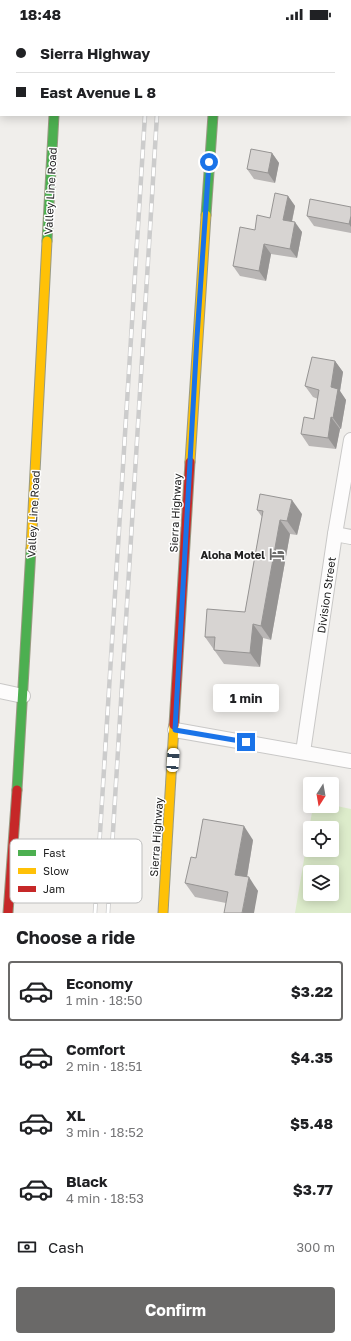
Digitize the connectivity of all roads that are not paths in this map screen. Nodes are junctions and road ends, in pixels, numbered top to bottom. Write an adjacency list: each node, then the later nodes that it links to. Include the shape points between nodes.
1 (54, 116): 7 (street, Valley Line Road)
2 (213, 116): 8 (street, Sierra Highway, via 196,345)
3 (351, 440): 4 (street, Division Street)
4 (335, 534): 5 (street); 9 (street, Division Street)
5 (351, 538)
6 (0, 691): 7 (street)
7 (23, 696): 11 (street, Valley Line Road)
8 (175, 730): 9 (street); 14 (street, Sierra Highway)
9 (303, 752): 10 (street)
10 (351, 761)
11 (13, 839)
12 (10, 884): 13 (street, Valley Line Road)
13 (8, 913)
14 (163, 913)

